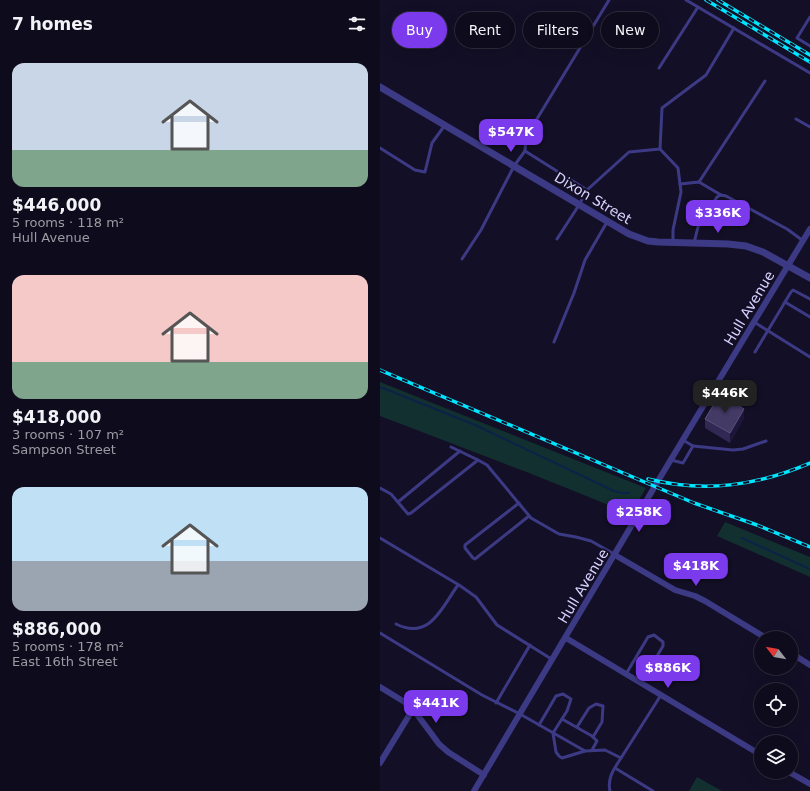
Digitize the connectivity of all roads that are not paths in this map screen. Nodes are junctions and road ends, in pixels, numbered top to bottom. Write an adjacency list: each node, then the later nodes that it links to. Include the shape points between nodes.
1 (609, 0): 16 (lane, via 526,137)
2 (686, 0): 3 (lane)
3 (698, 7): 5 (lane); 7 (lane)
4 (810, 17): 6 (lane, via 796,38)
5 (734, 28): 8 (lane); 15 (lane, via 706,75 662,108)
6 (810, 46)
7 (659, 68)
8 (810, 74)
9 (765, 82): 18 (lane)
10 (380, 87): 12 (street, Dixon Street)
11 (796, 119): 13 (lane)
12 (445, 125): 14 (lane, via 432,144 425,172 415,170); 17 (street, Dixon Street)
13 (810, 127)
14 (380, 148)
15 (660, 149): 19 (lane, via 678,168); 20 (lane, via 629,152)
16 (525, 151): 17 (lane); 20 (lane)
17 (514, 166): 22 (street, Dixon Street); 29 (lane, via 481,230)
18 (699, 182): 19 (lane); 21 (lane)
19 (680, 184): 27 (lane, via 682,192 673,230)
20 (587, 190): 22 (lane)
21 (721, 195): 26 (lane, via 787,229); 28 (lane, via 717,197 698,227)
22 (579, 205): 23 (street, Dixon Street); 25 (lane)
23 (608, 222): 27 (street, Dixon Street, via 648,241); 37 (lane, via 585,260)
24 (809, 231): 26 (street, Hull Avenue)
25 (557, 239)
26 (803, 241): 30 (street, Hull Avenue)
27 (673, 243): 28 (street, Dixon Street)
28 (694, 243): 30 (street, Dixon Street, via 746,246)
29 (462, 259)
30 (788, 265): 31 (street, Dixon Street); 35 (street, Hull Avenue)
31 (810, 278)
32 (810, 299): 33 (lane, via 793,290)
33 (785, 302): 34 (lane); 36 (lane)
34 (810, 317)
35 (754, 322): 36 (lane); 40 (street, Hull Avenue)
36 (768, 331): 38 (lane); 39 (lane)
37 (554, 342)
38 (755, 352)
39 (810, 357)
40 (683, 440): 42 (lane); 46 (street, Hull Avenue)
41 (766, 441): 42 (lane, via 733,450)
42 (693, 446): 46 (lane, via 683,463)
43 (452, 447): 44 (lane)
44 (460, 451): 45 (lane); 48 (lane)
45 (478, 460): 48 (lane, via 411,514 408,514); 49 (lane, via 487,465)
46 (671, 460): 52 (street, Hull Avenue)
47 (380, 488): 48 (lane, via 391,494)
48 (398, 502)
49 (519, 503): 50 (lane); 50 (lane, via 465,548 476,559)
50 (529, 516): 52 (lane, via 559,534 576,536)
51 (380, 538): 53 (lane)
52 (615, 555): 55 (street, via 675,590 705,601); 57 (street, Hull Avenue)
53 (458, 585): 54 (lane, via 433,621 424,627 412,630); 58 (lane, via 476,598 497,624)
54 (396, 624)
55 (754, 631)
56 (380, 633): 66 (lane)
57 (566, 638): 60 (street, Hull Avenue); 62 (street)
58 (530, 645): 60 (lane); 66 (lane)
59 (798, 657): 61 (street)
60 (553, 660): 68 (street, Hull Avenue)
61 (810, 665)
62 (626, 674): 63 (street); 63 (lane, via 648,637 654,636 663,642 663,646)
63 (641, 683): 65 (street)
64 (380, 687): 67 (street)
65 (661, 695): 75 (street); 77 (lane)
66 (496, 703): 68 (lane)
67 (413, 709): 78 (street); 80 (street, via 439,744)
68 (520, 714): 70 (lane); 80 (street, Hull Avenue)
69 (562, 718): 70 (lane, via 571,699 563,694 556,696); 71 (lane); 72 (lane)
70 (539, 725): 72 (lane)
71 (577, 727): 73 (lane); 73 (lane, via 589,708 596,704 603,706 602,722)
72 (553, 733): 76 (lane); 76 (lane, via 556,752 562,758)
73 (593, 737): 74 (lane, via 597,741)
74 (592, 750): 76 (lane); 77 (lane, via 605,750)
75 (754, 751)
76 (585, 752)
77 (621, 758): 79 (lane)
78 (380, 764)
79 (615, 768): 84 (lane, via 610,775); 85 (lane)
80 (484, 775): 83 (street, Hull Avenue)
81 (798, 777): 82 (street)
82 (810, 784)
83 (474, 791)
84 (610, 791)
85 (653, 791)

